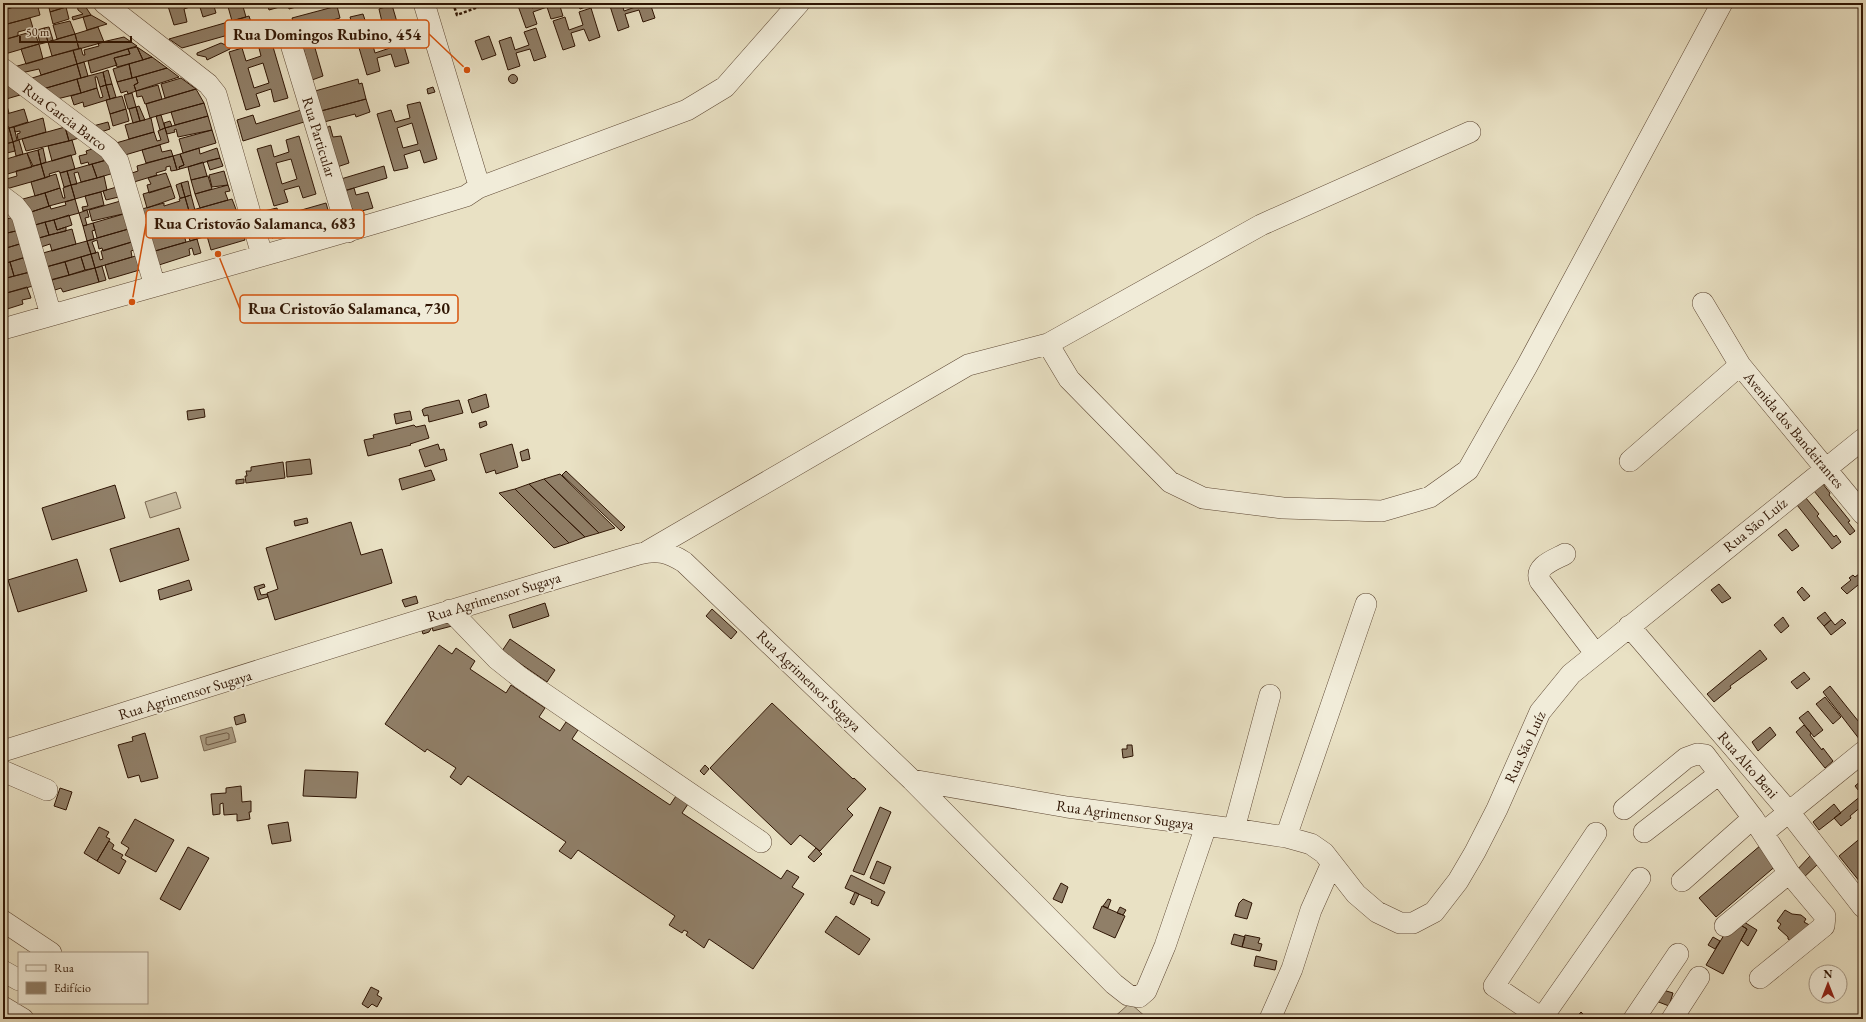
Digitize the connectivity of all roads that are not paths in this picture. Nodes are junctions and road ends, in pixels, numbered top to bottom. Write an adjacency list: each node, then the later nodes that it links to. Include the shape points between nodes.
1 (104, 3): 11 (street, via 208,84 216,94)
2 (424, 3): 8 (street)
3 (799, 3): 8 (street, via 725,87 687,110)
4 (1722, 3): 16 (street, via 1527,366 1468,470 1430,496 1382,511 1283,508 1203,498 1170,482 1069,379)
5 (290, 41): 10 (street, Rua Particular)
6 (3, 69): 12 (street, Rua Garcia Barco, via 109,149 118,161)
7 (1470, 132): 16 (street, via 1261,225)
8 (478, 188): 10 (street, via 466,196)
9 (3, 197): 14 (street, via 22,215)
10 (348, 232): 11 (street)
11 (262, 255): 12 (street)
12 (155, 286): 14 (street)
13 (1703, 303): 17 (street, Avenida dos Bandeirantes)
14 (51, 315): 15 (street)
15 (3, 329)
16 (1048, 344): 22 (street, via 968,365)
17 (1740, 364): 19 (street); 20 (street, Avenida dos Bandeirantes)
18 (1863, 439): 20 (street, Rua São Luíz)
19 (1630, 461)
20 (1826, 468): 21 (street, Avenida dos Bandeirantes); 26 (street, Rua São Luíz)
21 (1863, 514)
22 (648, 551): 25 (street, Rua Agrimensor Sugaya); 33 (street, Rua Agrimensor Sugaya, via 661,551 684,562)
23 (1565, 554): 27 (street, via 1545,565 1539,570 1538,576)
24 (1366, 604): 42 (street)
25 (450, 610): 29 (street, Rua Agrimensor Sugaya); 43 (street, via 497,659 521,678)
26 (1628, 626): 27 (street, Rua São Luíz); 36 (street, Rua Alto Beni)
27 (1595, 653): 44 (street, Rua São Luíz, via 1571,674 1540,712 1475,852 1458,881 1434,912 1406,924 1377,912 1356,894)
28 (1270, 696): 39 (street)
29 (3, 751)
30 (1863, 752): 36 (street)
31 (3, 771): 34 (street)
32 (1719, 774): 35 (street, via 1705,755 1697,754 1686,758); 38 (street); 40 (street)
33 (912, 780): 37 (street, Rua Agrimensor Sugaya, via 1067,807); 37 (street, Rua Agrimensor Sugaya, via 1114,984 1134,997 1139,997 1146,991 1152,978)
34 (47, 790)
35 (1624, 809)
36 (1789, 812): 38 (street); 48 (street, Rua Alto Beni)
37 (1206, 826): 39 (street, Rua Agrimensor Sugaya)
38 (1758, 826): 45 (street); 47 (street)
39 (1234, 829): 42 (street, Rua Agrimensor Sugaya)
40 (1644, 832)
41 (1596, 833): 60 (street, via 1494,986)
42 (1286, 837): 44 (street, Rua Agrimensor Sugaya, via 1311,844)
43 (761, 842)
44 (1332, 862): 59 (street, via 1311,910 1292,969)
45 (1789, 873): 50 (street); 55 (street, via 1825,916 1824,926)
46 (1640, 878): 60 (street)
47 (1682, 881)
48 (1863, 907)
49 (3, 921): 51 (street)
50 (1725, 926)
51 (50, 952)
52 (1678, 954): 61 (street)
53 (3, 971): 56 (street)
54 (1699, 977): 62 (street)
55 (1760, 978)
56 (18, 979)
57 (3, 1007): 58 (street)
58 (23, 1019)
59 (1270, 1019)
60 (1542, 1019)
61 (1634, 1019)
62 (1672, 1019)

